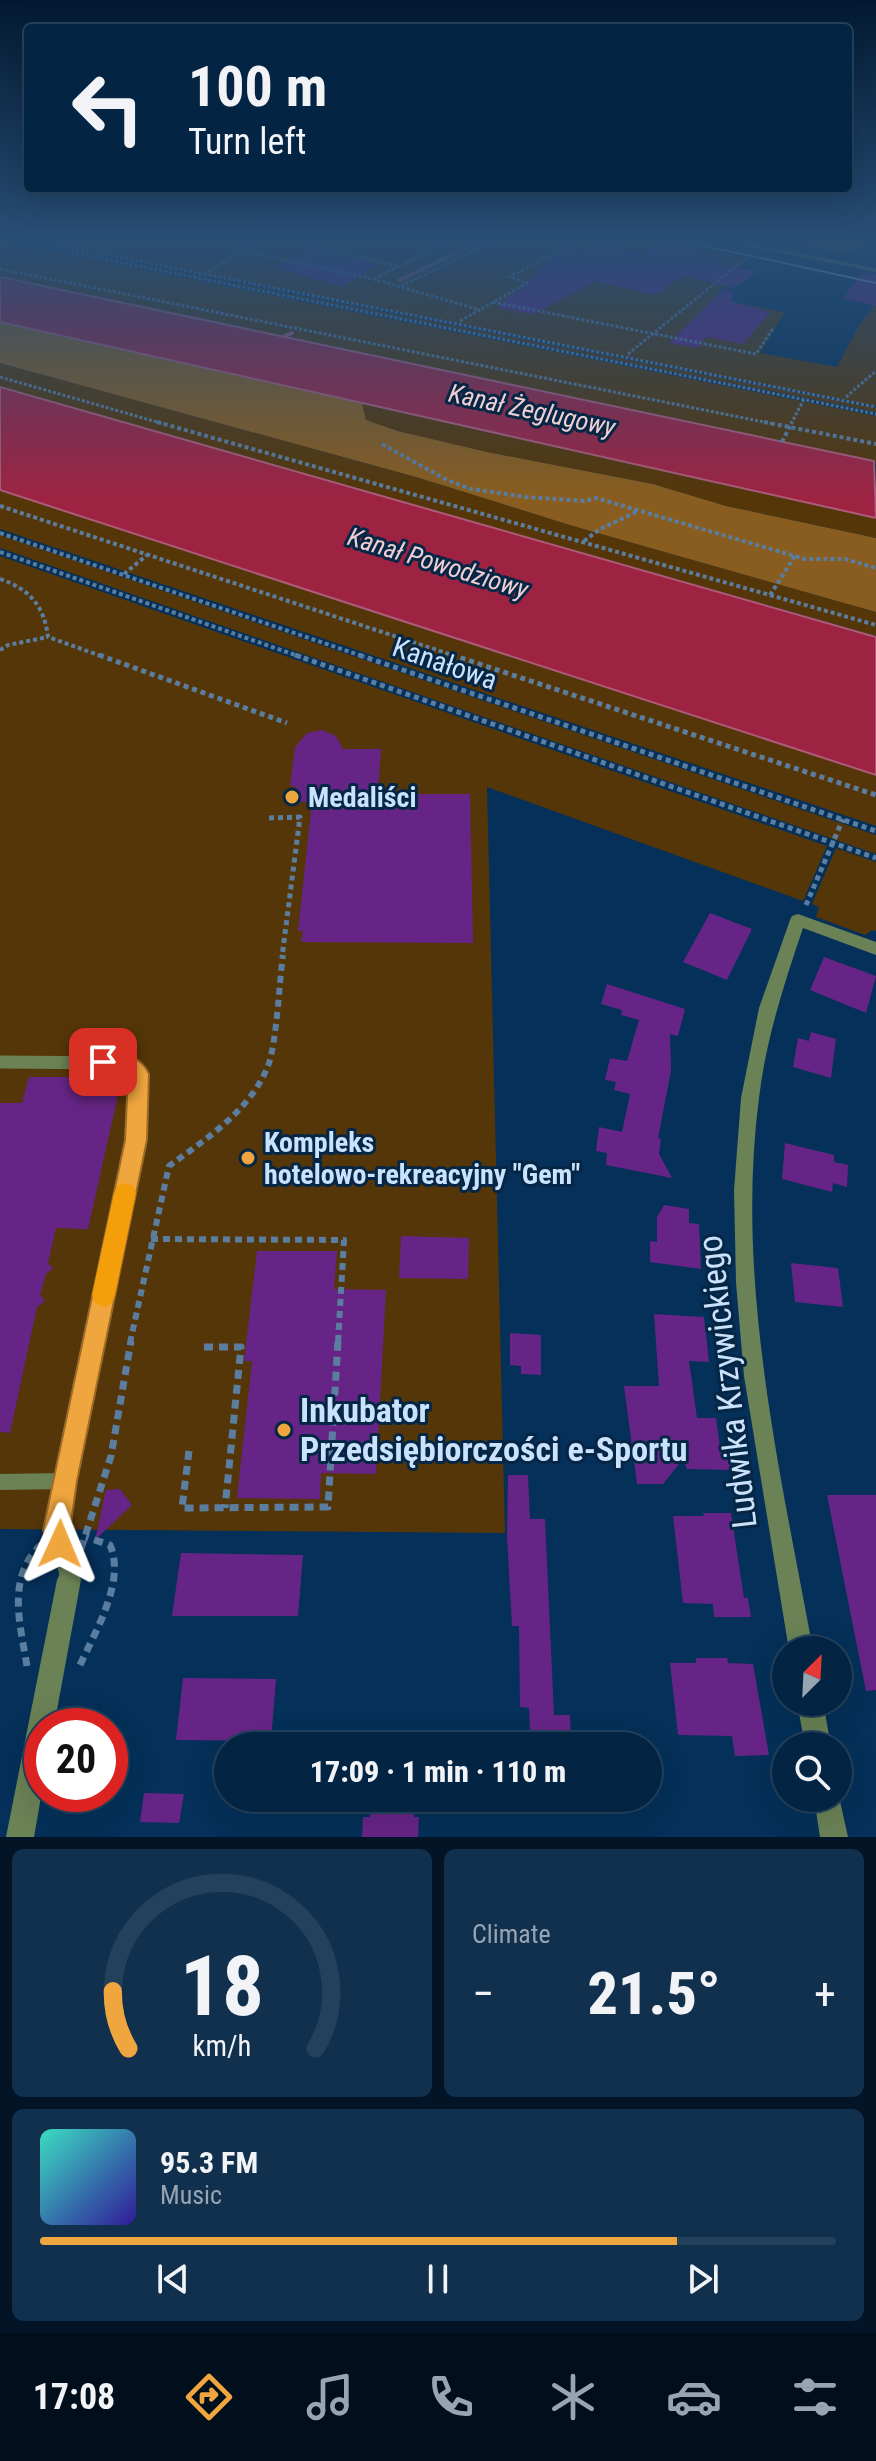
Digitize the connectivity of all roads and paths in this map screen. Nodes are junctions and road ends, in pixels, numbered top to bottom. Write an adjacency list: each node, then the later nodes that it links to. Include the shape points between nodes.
1 (289, 327): 18 (path)
2 (439, 327): 7 (path)
3 (471, 327): 9 (path)
4 (614, 327): 8 (path)
5 (658, 327): 8 (path)
6 (774, 327): 8 (path, via 756,354)
7 (445, 328): 10 (path)
8 (649, 334): 9 (path)
9 (628, 356): 10 (path); 14 (path)
10 (623, 363): 13 (path)
11 (876, 371): 14 (path)
12 (0, 377): 25 (path)
13 (804, 399): 15 (path); 18 (path)
14 (845, 399): 15 (path); 16 (path)
15 (841, 407): 17 (path)
16 (876, 407)
17 (876, 414)
18 (790, 427): 19 (path); 21 (path)
19 (782, 442)
20 (382, 444): 23 (path, via 473,490 596,498)
21 (876, 444)
22 (0, 506): 27 (path)
23 (639, 511): 25 (path); 28 (path)
24 (0, 533): 30 (path, Kanałowa)
25 (584, 541): 32 (path)
26 (0, 552): 41 (path)
27 (148, 554): 30 (path); 37 (path)
28 (795, 556): 29 (path, via 845,559); 32 (path)
29 (876, 568)
30 (123, 575): 39 (path, Kanałowa)
31 (0, 579): 34 (path, via 28,593)
32 (770, 595): 33 (path)
33 (876, 625)
34 (48, 637): 35 (path); 36 (path)
35 (0, 650)
36 (287, 723)
37 (876, 795)
38 (269, 818): 46 (path, via 300,817 269,1063 228,1122 169,1166)
39 (843, 819): 40 (path, Kanałowa); 41 (path)
40 (876, 831)
41 (832, 842): 42 (path); 43 (path)
42 (876, 858)
43 (798, 920): 44 (street); 55 (street, Ludwika Krzywickiego, via 764,1015 745,1135 743,1246 762,1424)
44 (876, 949)
45 (0, 1062): 49 (lane, via 128,1063 139,1076 136,1140)
46 (151, 1239): 51 (path, via 344,1240 328,1507); 52 (path, via 111,1456)
47 (204, 1347): 51 (path, via 241,1347)
48 (189, 1451): 51 (path, via 182,1508)
49 (64, 1481): 50 (lane); 54 (lane, via 56,1530)
50 (0, 1482)
51 (225, 1508)
52 (87, 1537): 54 (path); 57 (path, via 111,1546 114,1574)
53 (36, 1548): 56 (path, via 22,1573 18,1606)
54 (69, 1580): 59 (street)
55 (799, 1636)
56 (27, 1678)
57 (73, 1680)
58 (830, 1812): 60 (street)
59 (20, 1837)
60 (834, 1837)

